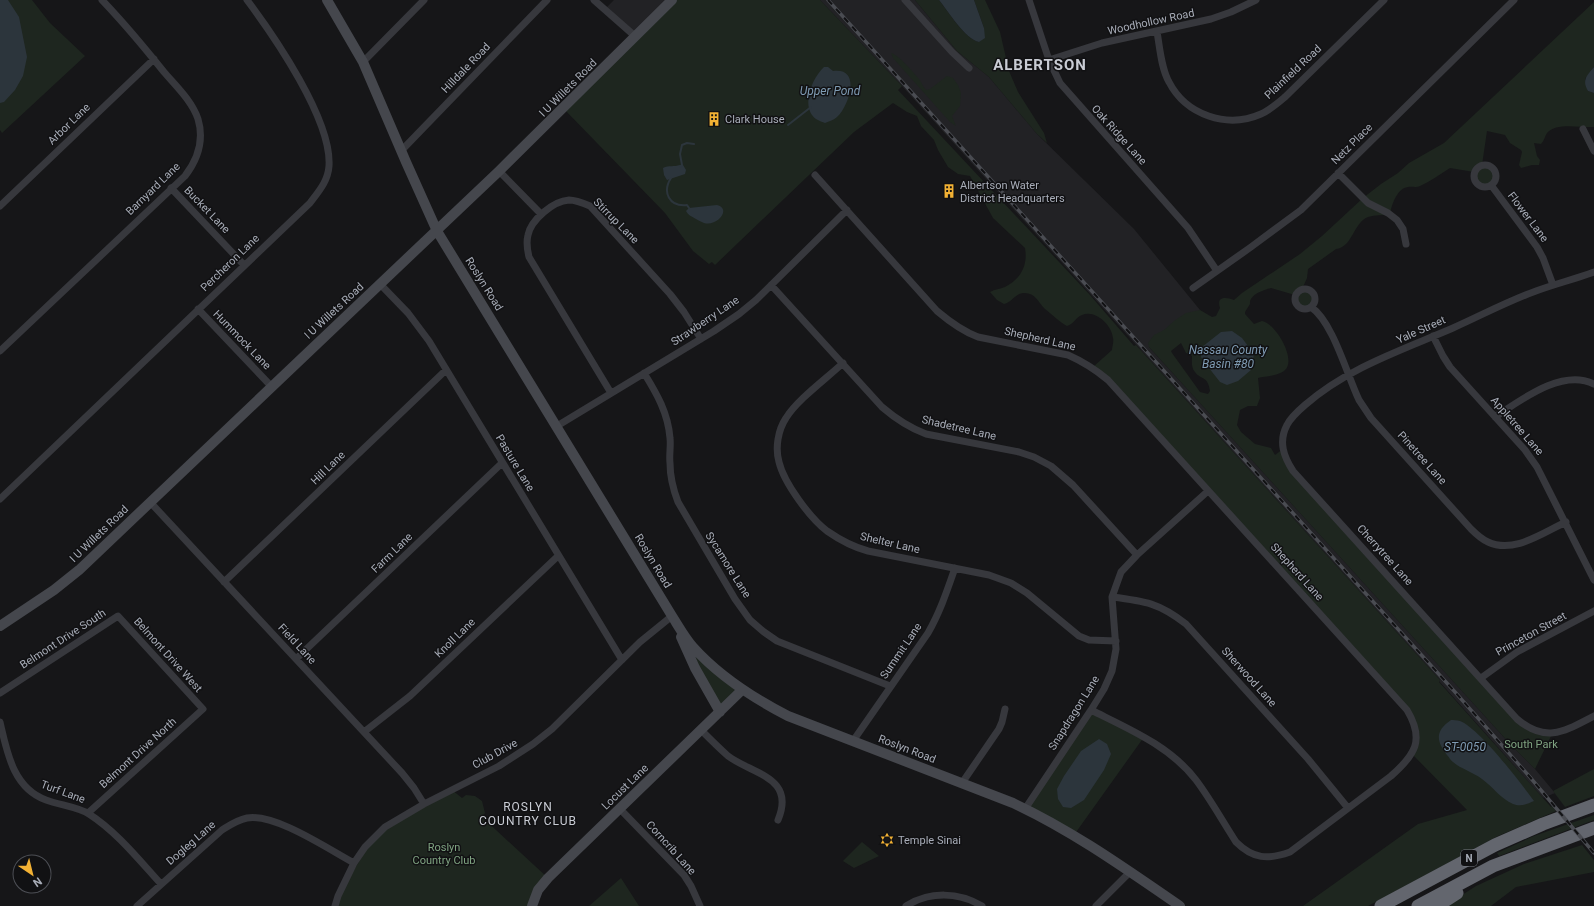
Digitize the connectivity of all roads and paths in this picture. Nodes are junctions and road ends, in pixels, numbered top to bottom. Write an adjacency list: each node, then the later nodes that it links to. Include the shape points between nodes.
1 (102, 0): 15 (street, Barnyard Lane)
2 (247, 0): 32 (street, Percheron Lane, via 282,49 301,84 328,145 329,166 322,189 310,203)
3 (327, 0): 17 (main road, Roslyn Road)
4 (424, 0): 17 (street)
5 (547, 0): 20 (street, Hilldale Road)
6 (594, 0): 14 (street)
7 (672, 0): 14 (main road, I U Willets Road)
8 (905, 0): 18 (street)
9 (1029, 0): 16 (street, Oak Ridge Lane)
10 (1256, 0): 13 (street, Woodhollow Road, via 1211,20)
11 (1384, 0): 13 (street, Plainfield Road, via 1286,97 1264,113 1242,120 1225,120 1204,115 1182,100 1166,77)
12 (1514, 0): 23 (street, Netz Place)
13 (1157, 32): 16 (street, Woodhollow Road, via 1102,43)
14 (636, 37): 22 (main road, I U Willets Road)
15 (154, 59): 26 (street, Barnyard Lane, via 193,108 200,129 200,148 195,161 185,176); 27 (street, Arbor Lane)
16 (1049, 60): 33 (street, Oak Ridge Lane, via 1065,90 1188,228)
17 (363, 62): 20 (main road, Roslyn Road)
18 (969, 68)
19 (1583, 129): 21 (street)
20 (401, 151): 30 (main road, Roslyn Road)
21 (1594, 151)
22 (499, 171): 29 (street); 30 (main road, I U Willets Road)
23 (1338, 173): 31 (street, via 1368,203 1397,220 1403,229); 33 (street, Netz Place, via 1301,210)
24 (815, 175): 28 (street, Shepherd Lane)
25 (1491, 185): 37 (street, Flower Lane, via 1537,247)
26 (171, 188): 32 (street, Bucket Lane); 43 (street, Barnyard Lane)
27 (0, 206)
28 (847, 210): 36 (street, Strawberry Lane); 55 (street, Shepherd Lane, via 937,311 956,326 978,337 1068,355 1095,369 1108,380)
29 (541, 214): 42 (street, Stirrup Lane, via 563,201 577,201 590,206 670,294); 50 (street, Stirrup Lane, via 528,234 526,244 529,257)
30 (437, 231): 35 (main road, I U Willets Road); 52 (main road, Roslyn Road)
31 (1406, 244)
32 (244, 265): 40 (street, Percheron Lane)
33 (1217, 271): 38 (street, Netz Place)
34 (1594, 272): 37 (street, Yale Street)
35 (380, 284): 45 (street, Pasture Lane, via 418,325); 49 (main road, I U Willets Road)
36 (772, 285): 42 (street, Strawberry Lane, via 739,314); 44 (street, Shadetree Lane)
37 (1553, 285): 41 (street, Yale Street)
38 (1193, 288)
39 (1311, 307): 47 (street, Pinetree Lane, via 1328,326)
40 (198, 309): 49 (street, Hummock Lane); 56 (street, Percheron Lane)
41 (1433, 336): 47 (street, Yale Street); 51 (street, Appletree Lane, via 1450,367)
42 (701, 339): 46 (street, Strawberry Lane)
43 (0, 351)
44 (843, 363): 59 (street, Shadetree Lane, via 882,407 915,430 943,438 1019,452 1051,466 1073,485); 61 (street, Shelter Lane, via 785,418 777,447 783,473 808,513 838,539 868,551)
45 (446, 370): 54 (street, Pasture Lane); 63 (street, Hill Lane)
46 (644, 373): 50 (street, Strawberry Lane); 73 (street, Sycamore Lane, via 666,415 670,439 670,474 678,502 750,620 777,641)
47 (1349, 374): 53 (street, Yale Street, via 1320,392 1293,416 1286,426); 58 (street, Pinetree Lane, via 1360,401 1371,418 1483,540 1499,546 1513,546)
48 (1594, 384): 51 (street, via 1579,379 1555,383 1529,395)
49 (271, 386): 57 (main road, I U Willets Road)
50 (611, 393): 52 (street, Strawberry Lane)
51 (1495, 417): 58 (street, Appletree Lane, via 1538,467)
52 (557, 426): 67 (main road, Roslyn Road)
53 (1283, 442): 72 (street, Cherrytree Lane, via 1286,459 1293,471)
54 (502, 463): 60 (street, Pasture Lane); 70 (street, Farm Lane)
55 (1208, 491): 59 (street, Snapdragon Lane); 88 (street, Shepherd Lane, via 1413,720 1416,741 1406,763)
56 (0, 499)
57 (150, 502): 63 (street, Field Lane); 68 (main road, I U Willets Road, via 71,578)
58 (1566, 522): 62 (street, Appletree Lane)
59 (1137, 555): 64 (street, Snapdragon Lane, via 1121,572)
60 (558, 556): 71 (street, Pasture Lane); 83 (street, Knoll Lane, via 410,696)
61 (955, 568): 69 (street, Shelter Lane, via 989,575 1010,583 1027,593 1079,636 1089,640); 73 (street, Summit Lane, via 938,615)
62 (1594, 580)
63 (224, 582): 70 (street, Field Lane)
64 (1112, 597): 69 (street, Snapdragon Lane); 88 (street, Sherwood Lane, via 1157,605 1172,612 1186,624 1308,759)
65 (1594, 611): 72 (street, Princeton Street, via 1517,652)
66 (118, 616): 75 (street, Belmont Drive South); 76 (street, Belmont Drive West)
67 (672, 616): 71 (street, Club Drive); 74 (main road, Roslyn Road, via 703,658); 79 (main road, via 695,668)
68 (0, 626)
69 (1116, 641): 78 (street, Snapdragon Lane, via 1112,671)
70 (296, 659): 83 (street, Field Lane)
71 (622, 660): 86 (street, Club Drive, via 552,729 533,744 499,766)
72 (1481, 678): 80 (street, Cherrytree Lane, via 1517,719 1539,732 1562,732)
73 (890, 686): 84 (street, Summit Lane)
74 (742, 690): 79 (main road, Locust Lane); 84 (main road, Roslyn Road, via 788,716)
75 (0, 693)
76 (203, 709): 91 (street, Belmont Drive North)
77 (1005, 709): 85 (street, via 999,729)
78 (1091, 710): 88 (street, Shepherd Lane, via 1144,737 1175,758 1196,780 1236,842 1255,855 1276,857 1290,852); 90 (street, Snapdragon Lane)
79 (720, 712): 82 (main road, Locust Lane)
80 (1594, 716)
81 (0, 722): 91 (street, Turf Lane, via 12,767 22,783 44,799)
82 (701, 730): 89 (main road, Locust Lane); 92 (street, via 728,756 774,782 782,799)
83 (364, 732): 86 (street, Field Lane, via 402,773)
84 (853, 741): 85 (main road, Roslyn Road)
85 (962, 783): 90 (main road, Roslyn Road)
86 (424, 804): 95 (street, Club Drive, via 385,827 365,847)
87 (1594, 805): 106 (highway, N, via 1495,845)
88 (1348, 808)
89 (620, 809): 100 (main road, Locust Lane, via 548,878 538,890); 101 (street, Corncrib Lane, via 684,875)
90 (1025, 809): 96 (main road, Roslyn Road, via 1074,835)
91 (88, 813): 97 (street, Turf Lane, via 116,836)
92 (778, 820)
93 (1594, 828): 94 (highway, N)
94 (1541, 847): 107 (highway, N, via 1493,866); 108 (highway)
95 (354, 863): 97 (street, Dogleg Lane, via 278,822 248,818 222,830); 99 (street, Club Drive)
96 (1130, 872): 104 (street); 105 (main road, Roslyn Road)
97 (161, 884): 98 (street, Dogleg Lane)
98 (137, 906)
99 (335, 906)
100 (532, 906)
101 (700, 906)
102 (906, 906): 103 (street, via 924,898 944,895 968,899)
103 (982, 906)
104 (1096, 906)
105 (1180, 906)
106 (1381, 906)
107 (1418, 906)
108 (1437, 906)

